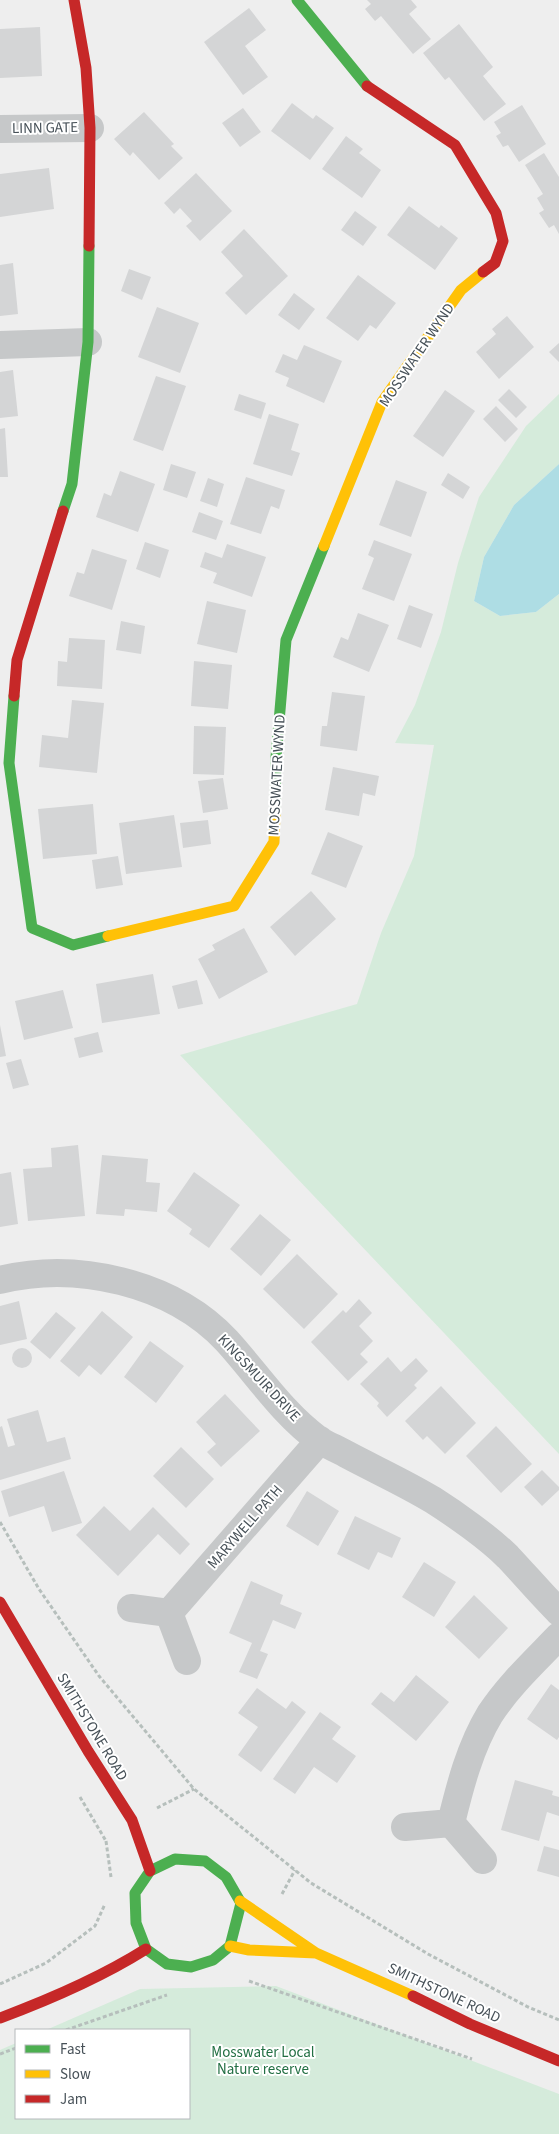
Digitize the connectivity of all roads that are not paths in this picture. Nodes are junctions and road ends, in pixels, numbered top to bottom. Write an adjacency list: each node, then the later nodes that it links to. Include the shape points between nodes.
1 (74, 0): 4 (street, MOSSWATER WYND, via 86,68)
2 (297, 0): 5 (street, MOSSWATER WYND, via 363,84 454,145 496,213 503,241 495,263 461,290 382,402 286,640 276,757 274,842 234,906 73,945 32,928 9,763 17,660 72,484)
3 (0, 128): 4 (street, LINN GATE)
4 (90, 128): 5 (street, MOSSWATER WYND)
5 (88, 342): 6 (street)
6 (0, 345)
7 (0, 1280): 8 (street, KINGSMUIR DRIVE, via 47,1272 85,1273 126,1282 163,1297 196,1314 226,1340 283,1408)
8 (320, 1440): 11 (street, KINGSMUIR DRIVE, via 432,1500 462,1520 506,1556); 12 (street, MARYWELL PATH)
9 (0, 1602): 18 (street, SMITHSTONE ROAD, via 132,1820)
10 (131, 1608): 12 (street)
11 (559, 1612)
12 (169, 1613): 14 (street)
13 (559, 1636): 15 (street, via 511,1686 490,1715 462,1779)
14 (187, 1661)
15 (451, 1823): 16 (street); 17 (street)
16 (404, 1827)
17 (483, 1860)
18 (150, 1871): 19 (street, via 175,1860 205,1861 226,1877); 21 (street, via 135,1893 136,1923)
19 (240, 1901): 20 (street); 22 (street, SMITHSTONE ROAD)
20 (230, 1946): 21 (street, via 213,1960 191,1966 167,1964); 22 (street, SMITHSTONE ROAD)
21 (146, 1949): 23 (street, via 75,1988)
22 (316, 1953): 24 (street, SMITHSTONE ROAD)
23 (0, 2018)
24 (559, 2061)

